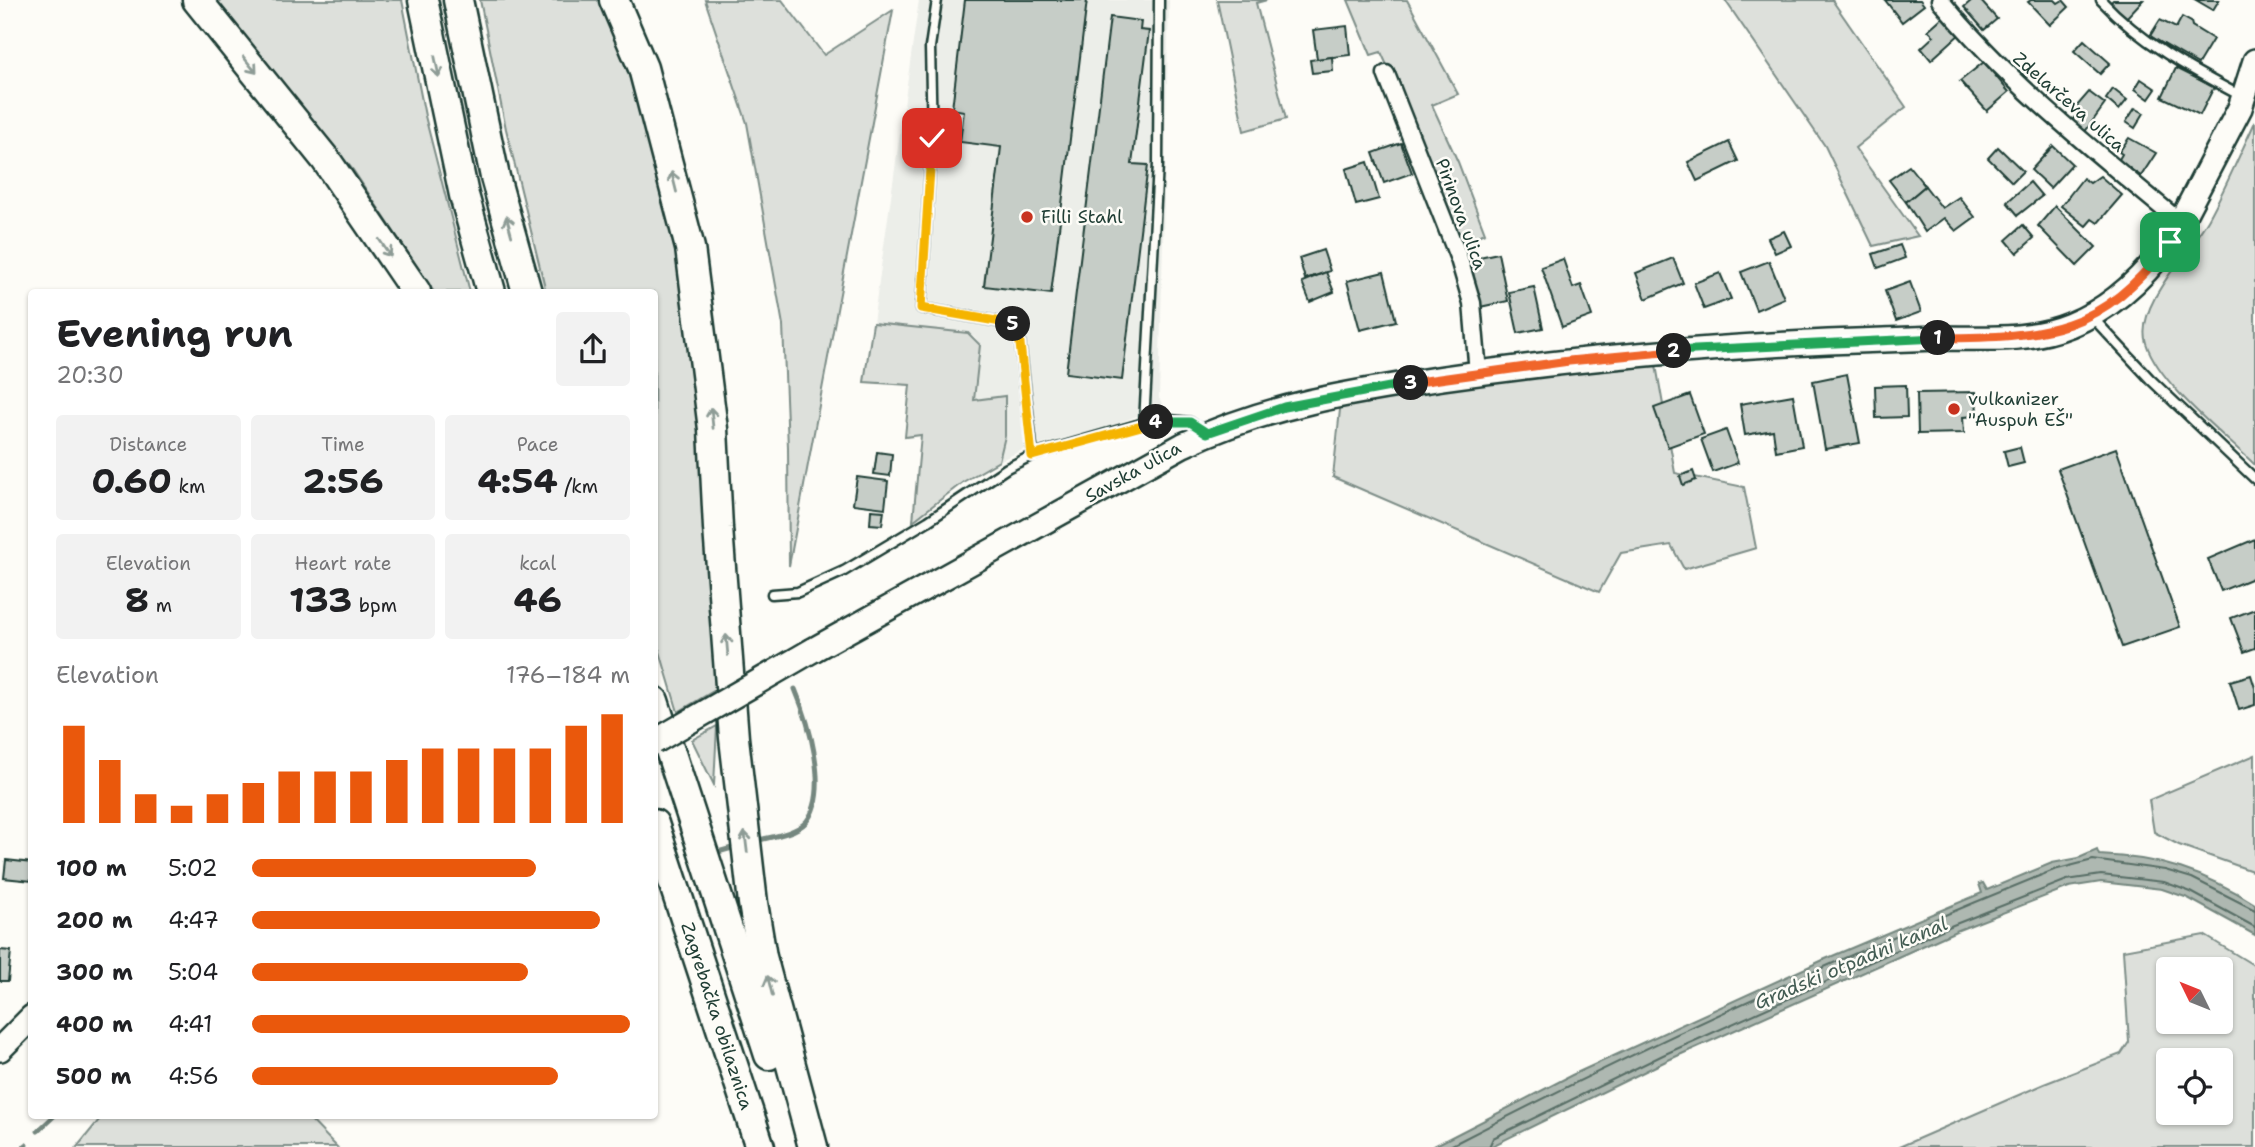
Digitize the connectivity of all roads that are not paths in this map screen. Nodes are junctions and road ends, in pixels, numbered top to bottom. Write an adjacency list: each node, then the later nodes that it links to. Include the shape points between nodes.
1 (423, 0): 14 (highway, one-way to 14, via 464,195)
2 (458, 0): 15 (highway, one-way to 2, via 495,177)
3 (614, 0): 30 (highway, one-way to 3, via 762,957 753,903 739,781 713,429 690,248 643,68)
4 (937, 0): 20 (lane, via 930,47 932,138 921,308 1018,325)
5 (1159, 0): 18 (lane, via 1158,164)
6 (1940, 0): 12 (street, Zdelarčeva ulica, via 2025,92)
7 (2101, 0): 11 (lane, via 2140,37)
8 (197, 4): 13 (highway, one-way to 13, via 326,160)
9 (2255, 61): 11 (main road, Savska ulica)
10 (1387, 74): 17 (street, Pirinova ulica, via 1459,259 1472,303)
11 (2244, 98): 12 (main road, Savska ulica)
12 (2182, 224): 16 (main road, Savska ulica, via 2138,279)
13 (414, 289)
14 (490, 289)
15 (526, 289)
16 (2090, 315): 17 (main road, Savska ulica, via 2056,329 2012,337 1745,346); 21 (lane)
17 (1478, 373): 19 (main road, Savska ulica, via 1305,402)
18 (1144, 423): 19 (lane, via 1190,422); 20 (lane)
19 (1207, 433): 24 (main road, Savska ulica, bridge)
20 (1032, 456): 22 (lane, via 844,570 798,592)
21 (2255, 479)
22 (772, 594)
23 (658, 713): 29 (highway)
24 (658, 740)
25 (658, 837): 28 (highway, Zagrebačka obilaznica)
26 (28, 1021): 27 (main road)
27 (0, 1049)
28 (760, 1147)
29 (797, 1147)
30 (813, 1147)

